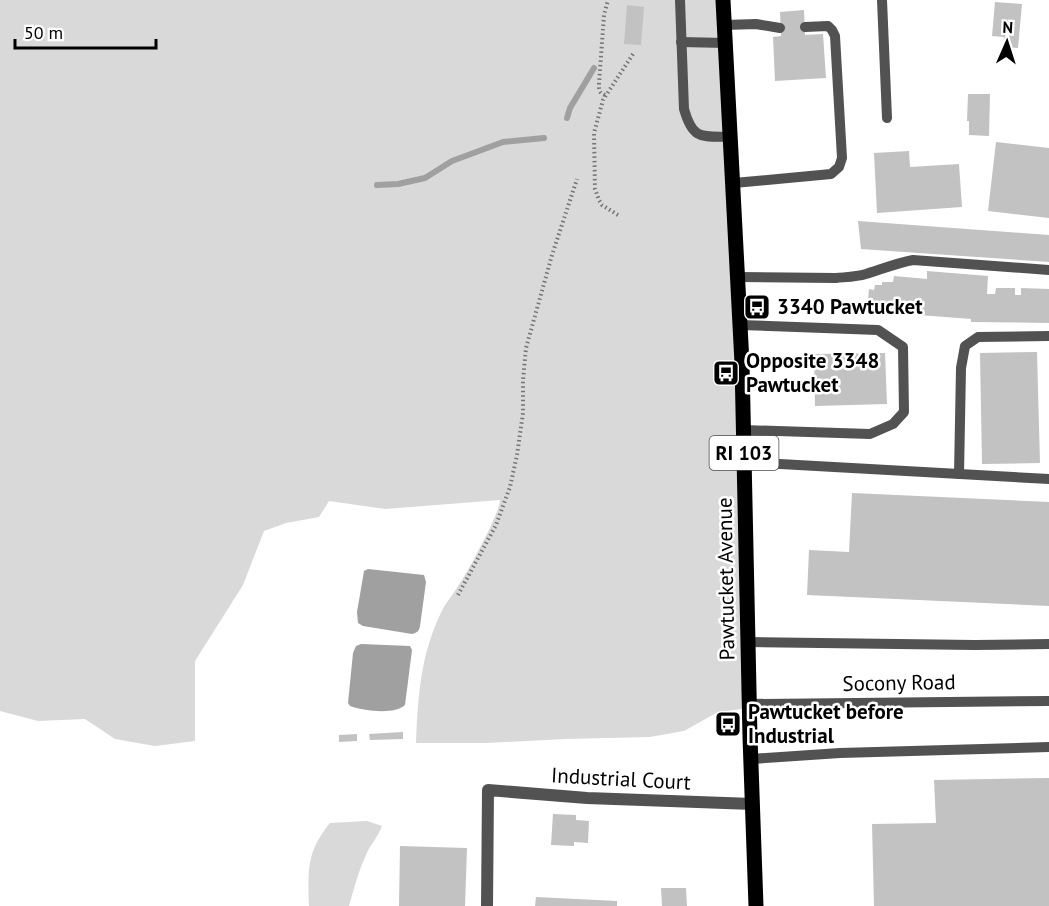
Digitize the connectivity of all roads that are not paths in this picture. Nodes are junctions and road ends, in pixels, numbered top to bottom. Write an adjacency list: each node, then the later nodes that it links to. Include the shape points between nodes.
1 (680, 0): 7 (lane)
2 (723, 0): 4 (main road, Pawtucket Avenue / RI 103)
3 (882, 0): 9 (lane)
4 (725, 25): 6 (lane); 8 (main road, Pawtucket Avenue / RI 103)
5 (805, 27): 11 (lane, via 828,26 836,36 842,158 838,167 831,174)
6 (780, 28)
7 (681, 42): 8 (lane); 10 (lane, via 684,109 692,130 702,136)
8 (726, 43): 10 (main road, Pawtucket Avenue / RI 103)
9 (887, 118)
10 (731, 137): 11 (main road, Pawtucket Avenue / RI 103)
11 (734, 183): 13 (main road, Pawtucket Avenue / RI 103)
12 (1049, 270): 13 (lane, via 914,260 850,277)
13 (738, 278): 14 (main road, Pawtucket Avenue / RI 103)
14 (741, 325): 16 (main road, Pawtucket Avenue / RI 103); 16 (lane, via 878,330 903,347 904,412 893,424 870,434)
15 (1049, 336): 18 (lane, via 978,337 965,346)
16 (744, 430): 17 (main road, Pawtucket Avenue / RI 103)
17 (744, 462): 18 (lane); 20 (main road, Pawtucket Avenue / RI 103)
18 (959, 474): 19 (lane)
19 (1049, 479)
20 (748, 642): 21 (lane); 23 (main road, Pawtucket Avenue / RI 103)
21 (1049, 644)
22 (1049, 701): 23 (lane, Socony Road)
23 (750, 704): 25 (main road, Pawtucket Avenue / RI 103)
24 (1049, 747): 25 (lane)
25 (751, 759): 26 (main road, Pawtucket Avenue / RI 103)
26 (753, 804): 27 (street, Industrial Court, via 488,790); 28 (main road, Pawtucket Avenue / RI 103)
27 (487, 906)
28 (756, 906)

